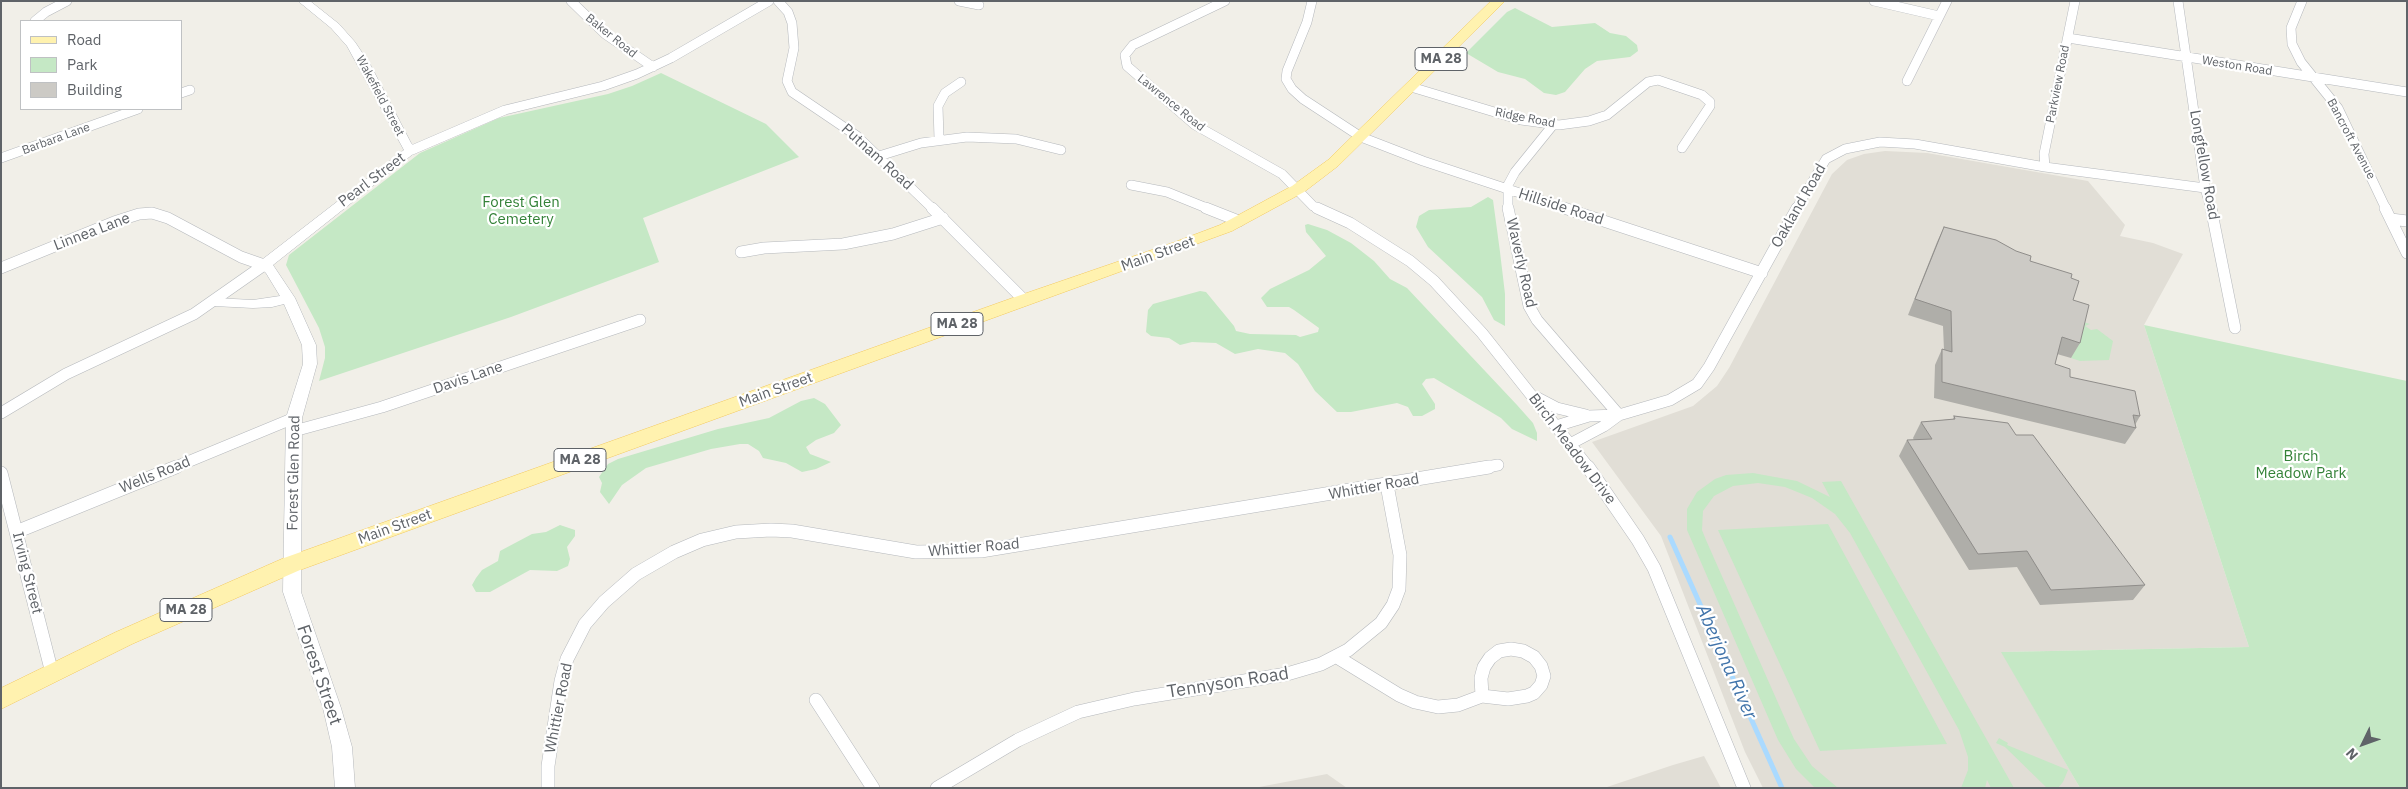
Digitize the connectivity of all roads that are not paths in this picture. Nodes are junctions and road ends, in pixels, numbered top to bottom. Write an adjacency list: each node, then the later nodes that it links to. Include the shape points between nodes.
1 (67, 1): 17 (street)
2 (303, 1): 31 (street, Wakefield Street, via 331,22 351,44 406,145)
3 (571, 1): 20 (street, Baker Road, via 605,34)
4 (769, 1): 20 (street, Pearl Street)
5 (778, 1): 33 (street, Putnam Road, via 788,12 792,23 794,48 787,81 789,88 801,100 849,129)
6 (959, 1): 15 (street)
7 (1225, 1): 38 (street, Lawrence Road, via 1136,43 1126,52 1124,60 1186,118 1282,174)
8 (1312, 1): 28 (street, Hillside Road, via 1287,71 1288,83 1312,106)
9 (1499, 1): 24 (main road, Main Street / MA 28)
10 (1874, 1): 16 (street)
11 (1946, 1): 16 (street)
12 (2075, 1): 18 (street, Parkview Road)
13 (2178, 1): 19 (street, Longfellow Road)
14 (2298, 2): 21 (street, Bancroft Avenue, via 2291,39 2297,56)
15 (979, 5)
16 (1939, 16): 22 (street)
17 (36, 20)
18 (2068, 38): 19 (street, Weston Road); 35 (street, Parkview Road, via 2044,154)
19 (2187, 58): 21 (street, Weston Road); 37 (street, Longfellow Road)
20 (653, 67): 31 (street, Pearl Street, via 611,84 505,110)
21 (2313, 78): 25 (street, Weston Road); 41 (street, Bancroft Avenue, via 2338,108)
22 (1907, 81)
23 (961, 82): 29 (street, via 945,93 938,106)
24 (1411, 87): 27 (street, Ridge Road, via 1506,116); 28 (main road, Main Street / MA 28)
25 (2407, 92)
26 (135, 110): 34 (street, Barbara Lane)
27 (1553, 125): 30 (street, Ridge Road, via 1578,123 1607,115 1648,82 1658,80 1708,99 1710,106); 39 (street, via 1515,172)
28 (1361, 137): 38 (main road, Main Street / MA 28); 39 (street, Hillside Road)
29 (939, 139): 32 (street, via 1005,138); 33 (street)
30 (1682, 148)
31 (412, 150): 46 (street, Pearl Street)
32 (1061, 150)
33 (879, 156): 40 (street, Putnam Road)
34 (1, 158)
35 (2045, 167): 37 (street, Oakland Road); 48 (street, Oakland Road, via 1906,143 1869,143 1845,149 1821,165)
36 (1131, 185): 42 (street, via 1167,192)
37 (2205, 188): 53 (street, Longfellow Road)
38 (1298, 189): 42 (main road, Main Street / MA 28); 54 (street, Birch Meadow Drive, via 1313,206 1378,240 1422,271 1465,314)
39 (1507, 189): 48 (street, Hillside Road); 56 (street, Waverly Road, via 1507,205 1532,313)
40 (943, 218): 44 (street, via 893,234 843,244); 50 (street, Putnam Road)
41 (2391, 218): 43 (street); 45 (street, Bancroft Avenue)
42 (1239, 221): 50 (main road, Main Street / MA 28, via 1180,246)
43 (2407, 221)
44 (741, 252)
45 (2407, 253)
46 (264, 264): 47 (street, Linnea Lane, via 241,257 168,218 152,213 114,222); 49 (street, Forest Glen Road); 51 (street, Pearl Street)
47 (2, 266)
48 (1762, 273): 56 (street, Oakland Road, via 1696,384 1670,400)
49 (288, 298): 51 (street, via 272,303); 58 (street, Forest Glen Road, via 304,330 310,352)
50 (1024, 300): 65 (main road, Main Street / MA 28)
51 (214, 302): 55 (street, Pearl Street, via 66,374)
52 (640, 320): 58 (street, Davis Lane, via 382,407)
53 (2235, 328)
54 (1530, 393): 57 (street, Oakland Road, via 1557,408); 59 (street, Birch Meadow Drive)
55 (1, 413)
56 (1618, 415): 57 (street, Oakland Road); 60 (street, Oakland Road)
57 (1589, 416): 59 (street, Oakland Road)
58 (294, 424): 64 (street, Wells Road); 65 (street, Forest Glen Road)
59 (1556, 426): 60 (street, Birch Meadow Drive)
60 (1570, 444): 75 (street, Birch Meadow Drive, via 1615,505 1654,568)
61 (1498, 465): 63 (street, Whittier Road)
62 (1, 473): 64 (street, Irving Street)
63 (1387, 485): 66 (street, Tennyson Road, via 1400,555 1399,589 1381,623); 72 (street, Whittier Road, via 980,551 916,552 771,530 736,532 690,544 660,559 624,584 595,612 578,637 561,681 548,766)
64 (16, 532): 67 (street, Irving Street)
65 (292, 564): 67 (main road, Main Street / MA 28); 71 (street, Forest Street, via 292,592 342,746)
66 (1337, 657): 68 (street, via 1379,684 1422,704 1448,707); 74 (street, Tennyson Road, via 1287,674 1134,699 1078,712 1018,740)
67 (52, 673): 69 (main road, Main Street / MA 28)
68 (1482, 696): 68 (street, via 1484,667 1499,651 1523,651 1541,666 1544,681 1534,693 1514,699)
69 (1, 699)
70 (816, 700): 73 (street)
71 (345, 788)
72 (548, 788)
73 (873, 788)
74 (937, 788)
75 (1744, 788)

